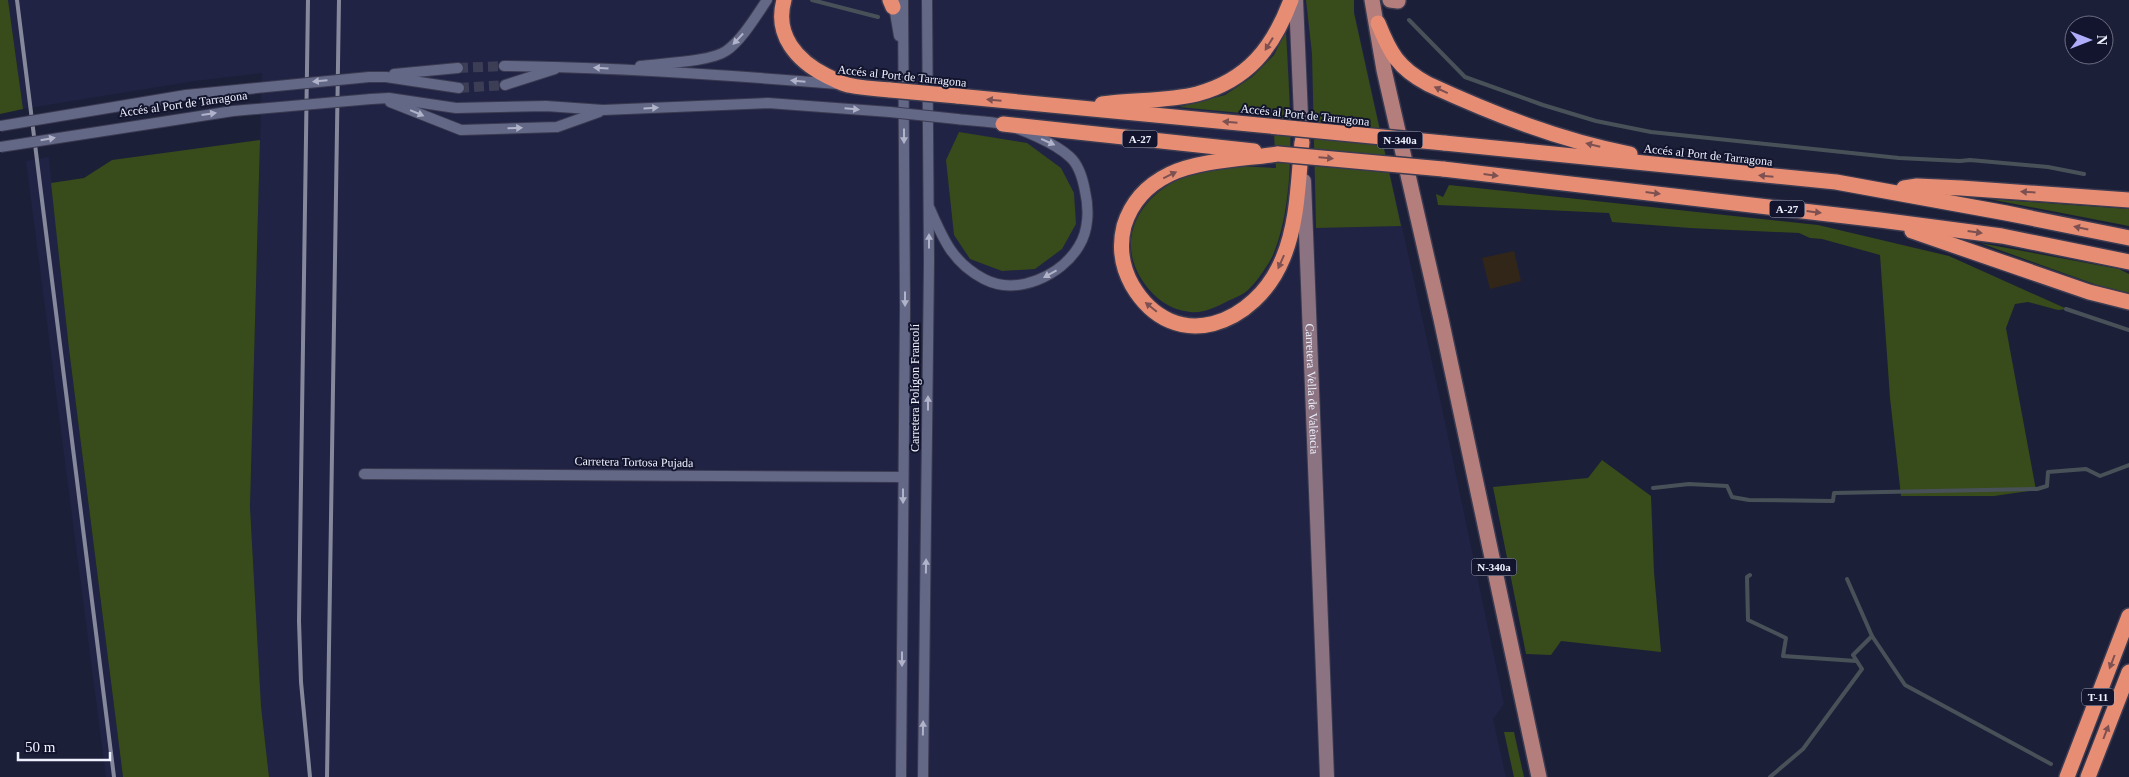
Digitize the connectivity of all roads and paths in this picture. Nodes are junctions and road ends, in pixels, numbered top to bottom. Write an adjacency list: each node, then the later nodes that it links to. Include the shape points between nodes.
1 (767, 0): 12 (street, one-way to 12, via 726,51 705,59)
2 (784, 0): 15 (highway, via 782,25 790,48 805,63)
3 (927, 0): 28 (street, Carretera Polígon Francolí)
4 (1291, 0): 18 (highway, one-way to 18, via 1280,26 1255,63 1219,86 1182,97)
5 (1296, 0): 22 (street, Carretera Vella de València)
6 (1372, 1): 8 (main road, N-340a)
7 (895, 2): 36 (street, Carretera Polígon Francolí, one-way to 36, via 904,57)
8 (1378, 23): 25 (highway, one-way to 8, via 1572,140 1494,114 1414,77 1389,50); 42 (main road, N-340a, via 1384,70)
9 (504, 66): 10 (street, Accés al Port de Tarragona / A-27)
10 (563, 66): 12 (street, Accés al Port de Tarragona / A-27, one-way to 10); 14 (street, Accés al Port de Tarragona / A-27)
11 (458, 68): 13 (street, Accés al Port de Tarragona)
12 (618, 69): 15 (street, Accés al Port de Tarragona / A-27, one-way to 12)
13 (369, 77): 16 (street, Accés al Port de Tarragona); 21 (street, Accés al Port de Tarragona, one-way to 21, bridge, via 186,95)
14 (505, 85)
15 (846, 85): 18 (highway, Accés al Port de Tarragona / A-27, one-way to 15, bridge)
16 (458, 88)
17 (371, 99): 19 (street, Accés al Port de Tarragona / A-27, via 390,98 456,108 546,106); 19 (street, Accés al Port de Tarragona / A-27, one-way to 19, via 386,100 461,130 557,127); 23 (street, Accés al Port de Tarragona / A-27, one-way to 17, bridge, via 233,111)
18 (1078, 108): 25 (highway, Accés al Port de Tarragona / A-27, one-way to 18, bridge)
19 (603, 110): 20 (street, Accés al Port de Tarragona / A-27, one-way to 20, bridge, via 768,103)
20 (1003, 124): 24 (highway, Accés al Port de Tarragona / A-27); 28 (street, one-way to 28, via 1054,144 1072,158 1083,179 1088,205 1086,224 1080,245 1065,263 1052,274 1037,280 1003,285 986,280 972,272 945,244)
21 (0, 126)
22 (1302, 142): 24 (highway, one-way to 24, via 1290,238 1276,274 1254,303 1226,320 1206,325 1187,325 1152,309 1131,283 1122,257 1122,235 1128,214 1139,197 1170,174 1186,168); 41 (street, Carretera Vella de València)
23 (0, 147)
24 (1278, 154): 29 (highway, Accés al Port de Tarragona / A-27, one-way to 29, bridge, via 1443,169)
25 (1727, 172): 26 (highway, Accés al Port de Tarragona / A-27, one-way to 25, via 1836,182)
26 (1883, 190): 27 (highway, one-way to 26, via 1917,186); 30 (highway, Accés al Port de Tarragona / A-27, one-way to 26)
27 (2129, 200)
28 (928, 205): 40 (street, Carretera Polígon Francolí, one-way to 28)
29 (1880, 220): 31 (highway); 32 (highway, Accés al Port de Tarragona / A-27, one-way to 32, via 2002,236)
30 (2129, 238)
31 (1996, 260): 33 (highway, via 2089,292); 34 (highway, via 2092,302)
32 (2129, 262)
33 (2129, 302)
34 (2129, 311)
35 (364, 474): 36 (street, Carretera Tortosa Pujada)
36 (903, 477): 39 (street, Carretera Polígon Francolí, one-way to 39)
37 (2129, 616): 43 (highway, T-11, one-way to 43)
38 (2129, 672): 44 (highway, T-11, one-way to 38)
39 (901, 777)
40 (923, 777)
41 (1327, 777)
42 (1539, 777)
43 (2067, 777)
44 (2088, 777)

